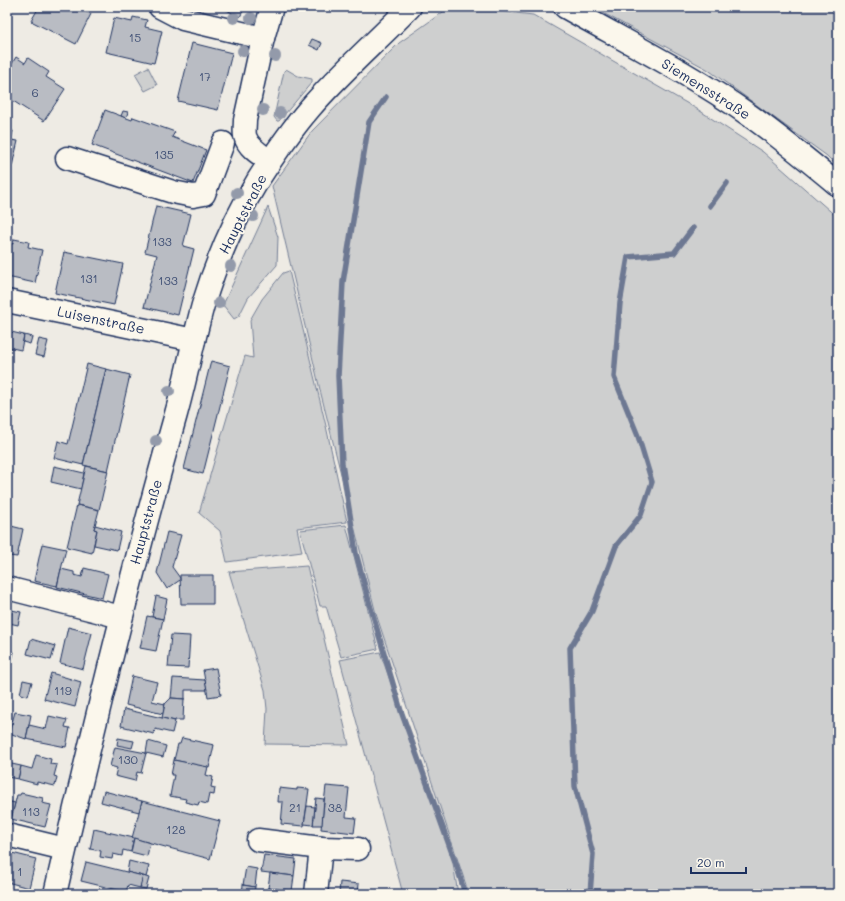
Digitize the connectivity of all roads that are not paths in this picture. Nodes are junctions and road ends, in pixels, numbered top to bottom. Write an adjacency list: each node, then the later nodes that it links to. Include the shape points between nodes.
1 (160, 7): 5 (street, via 183,19)
2 (272, 7): 5 (street, Hauptstraße)
3 (410, 7): 8 (street, Hauptstraße, via 309,109)
4 (565, 7): 9 (street, Siemensstraße, via 690,78 749,115)
5 (263, 38): 8 (street, Hauptstraße, via 245,120 246,137 252,149)
6 (223, 143): 7 (street, via 204,194 193,196 172,192)
7 (67, 158)
8 (270, 161): 11 (street, Hauptstraße, via 226,244)
9 (838, 185)
10 (7, 301): 11 (street, Luisenstraße)
11 (194, 340): 13 (street, Hauptstraße)
12 (7, 588): 13 (street)
13 (121, 617): 17 (street, Hauptstraße)
14 (7, 835): 17 (street)
15 (258, 840): 16 (street)
16 (321, 848): 18 (street); 20 (street)
17 (65, 849): 19 (street, Hauptstraße)
18 (358, 849)
19 (55, 894)
20 (316, 894)

